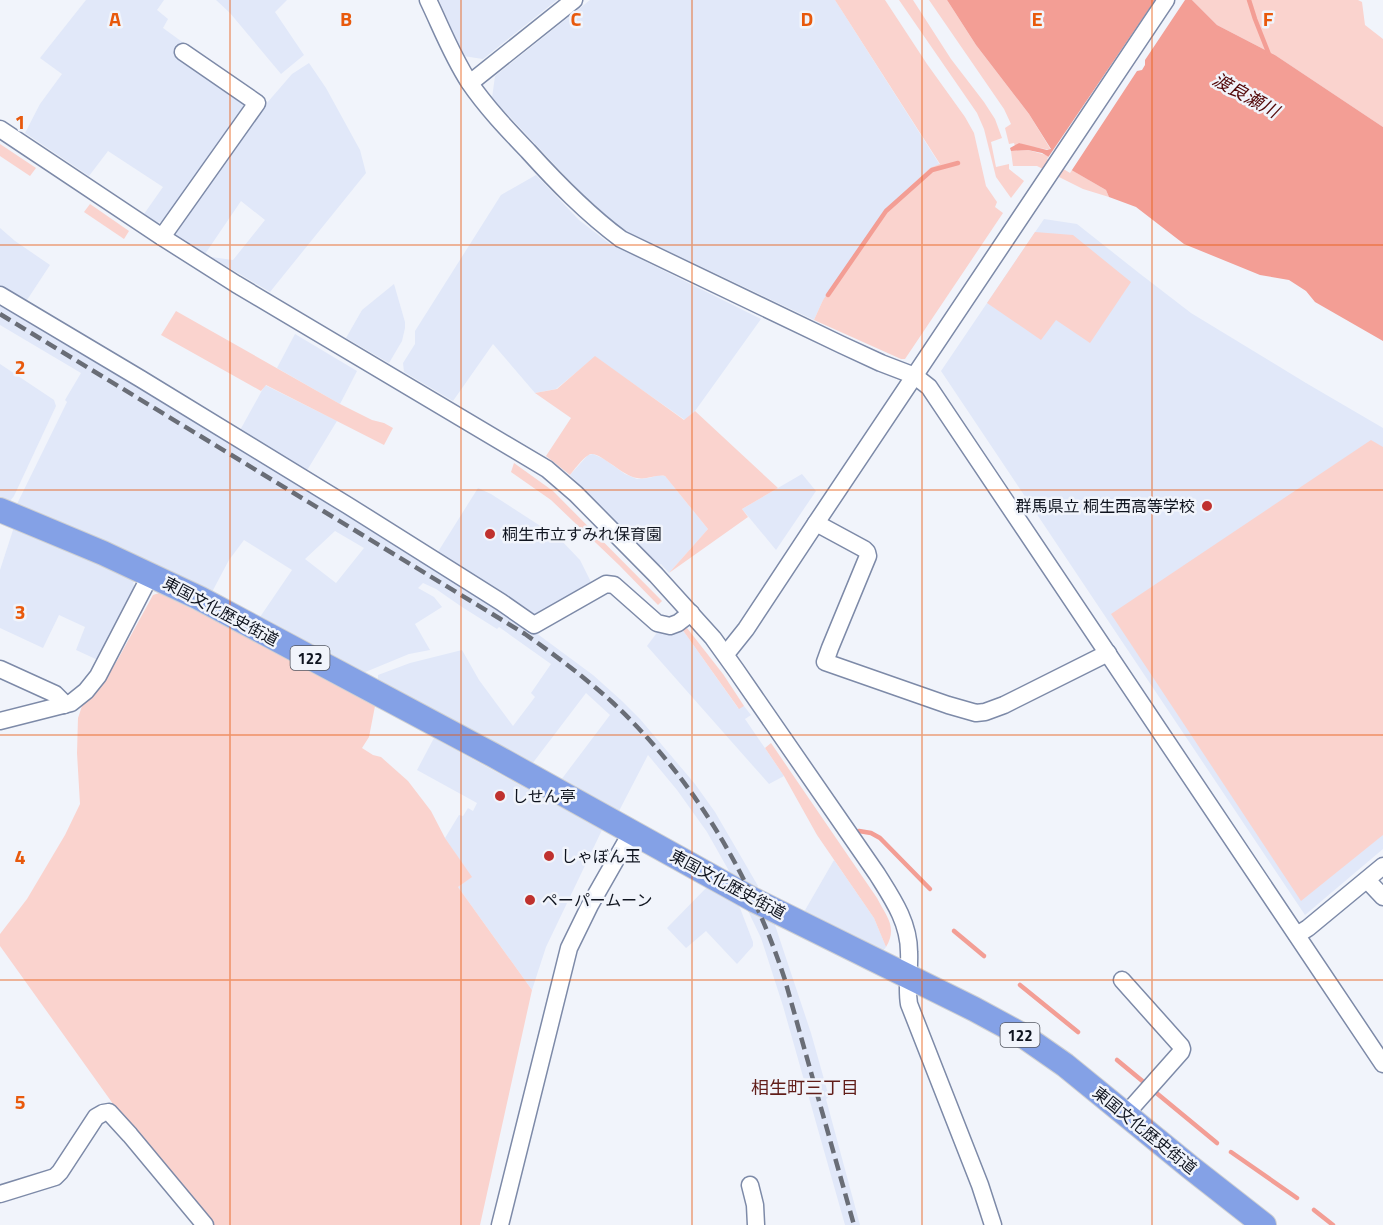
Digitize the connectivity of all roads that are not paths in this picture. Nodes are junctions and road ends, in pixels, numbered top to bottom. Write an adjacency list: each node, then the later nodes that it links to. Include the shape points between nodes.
1 (428, 0): 5 (street)
2 (574, 0): 5 (street)
3 (1167, 0): 9 (street)
4 (183, 52): 7 (street, via 257,103)
5 (470, 83): 9 (street, via 568,194 621,239)
6 (0, 129): 7 (street)
7 (162, 237): 13 (street, via 547,469)
8 (0, 296): 13 (street, via 347,505 534,625 610,584 657,623 670,626)
9 (915, 376): 11 (street); 14 (street, via 933,391)
10 (0, 510): 12 (highway, 東国文化歴史街道 / 122)
11 (816, 523): 14 (street, via 864,549 868,556 825,662 976,713 1004,705); 15 (street)
12 (151, 574): 17 (street, via 93,683 79,698); 19 (highway, 東国文化歴史街道 / 122, via 493,755)
13 (691, 613): 15 (street)
14 (1108, 653): 23 (street)
15 (726, 654): 24 (street, via 891,897 908,935)
16 (0, 669): 17 (street, via 55,694)
17 (64, 705): 18 (street)
18 (0, 721)
19 (631, 833): 24 (highway, 東国文化歴史街道 / 122, via 764,895); 31 (street, via 569,948)
20 (1383, 866): 21 (street)
21 (1367, 880): 22 (street); 23 (street)
22 (1383, 897)
23 (1297, 935): 26 (street)
24 (908, 976): 27 (highway, 東国文化歴史街道 / 122, via 1022,1035); 33 (street, via 909,1004)
25 (1122, 980): 27 (street, via 1182,1049)
26 (1383, 1064)
27 (1126, 1114): 34 (highway, 東国文化歴史街道 / 122)
28 (750, 1185): 32 (street)
29 (0, 1194): 30 (street, via 55,1177 96,1117 109,1112)
30 (205, 1225)
31 (500, 1225)
32 (756, 1225)
33 (993, 1225)
34 (1264, 1225)

